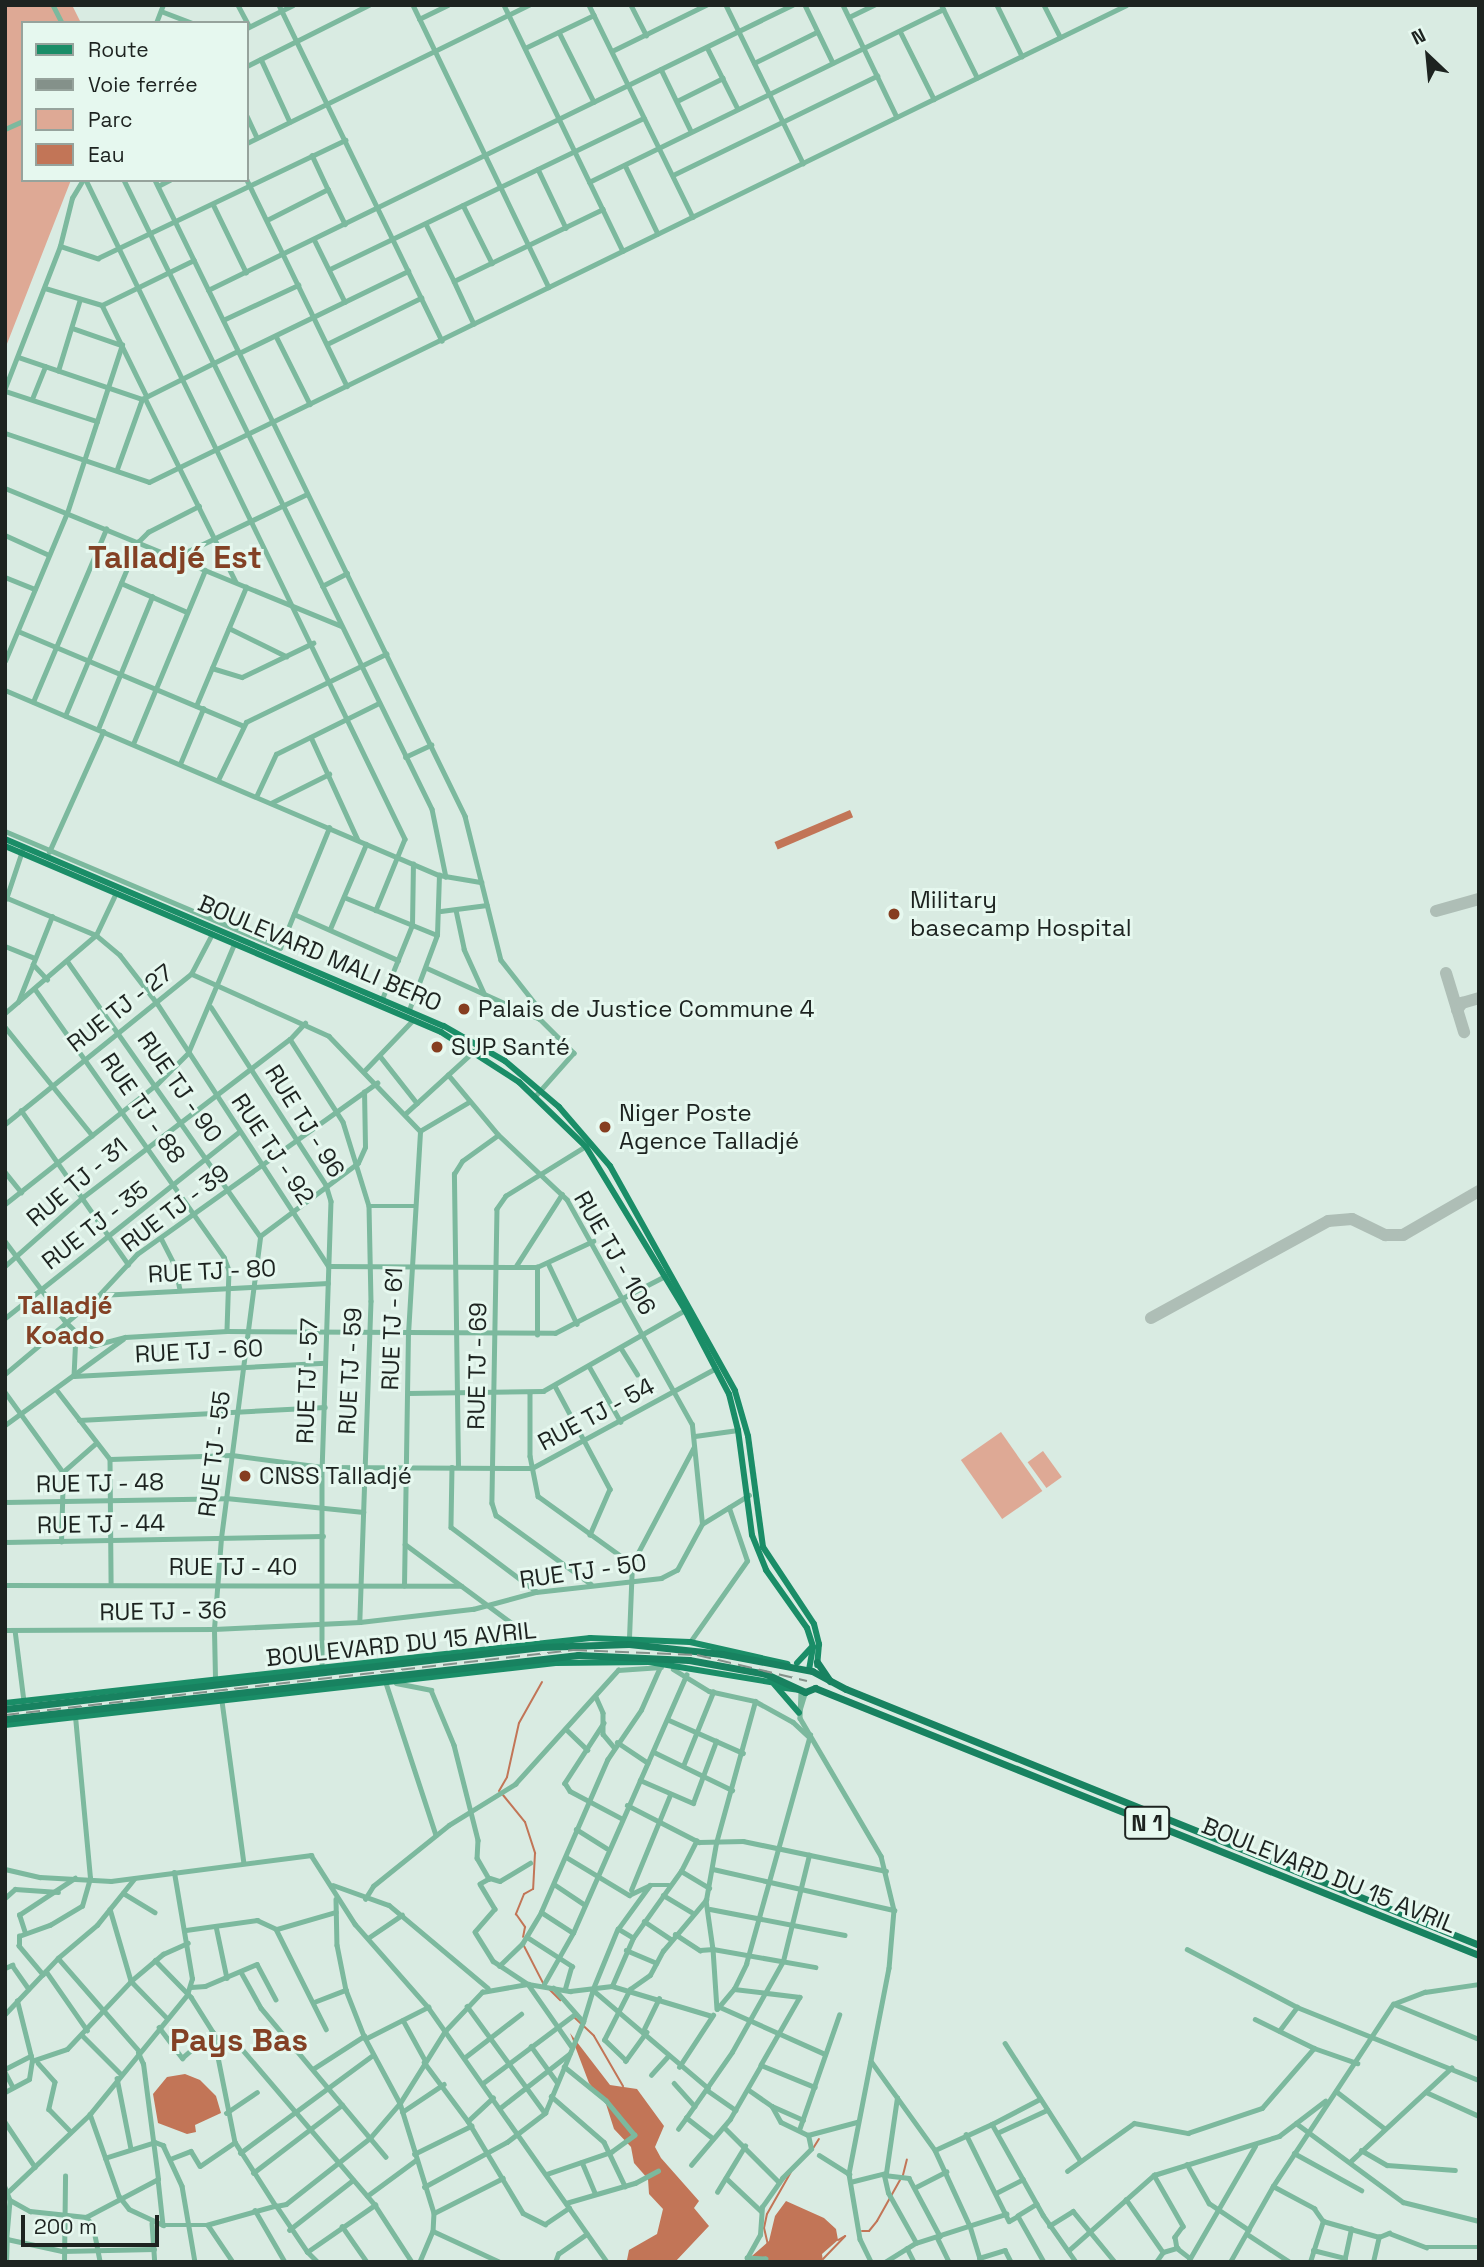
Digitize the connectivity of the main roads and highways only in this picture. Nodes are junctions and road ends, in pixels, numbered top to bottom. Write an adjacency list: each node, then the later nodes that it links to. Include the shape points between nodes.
1 (5, 839): 3 (main road, BOULEVARD MALI BERO)
2 (5, 846): 3 (main road, BOULEVARD MALI BERO)
3 (23, 850): 4 (main road, BOULEVARD MALI BERO, via 115,895); 4 (main road, BOULEVARD MALI BERO, via 48,854 229,930)
4 (236, 941): 5 (main road, BOULEVARD MALI BERO); 5 (main road, BOULEVARD MALI BERO)
5 (415, 1016): 6 (main road, BOULEVARD MALI BERO, via 475,1051 536,1096 586,1147 716,1368 738,1430 756,1550 802,1617); 7 (main road, BOULEVARD MALI BERO, via 480,1045 541,1090 610,1166 738,1399 762,1547 814,1624)
6 (813, 1645): 8 (main road); 10 (main road)
7 (817, 1662): 10 (main road, BOULEVARD MALI BERO); 12 (highway)
8 (797, 1663): 9 (main road, BOULEVARD DU 15 AVRIL); 10 (main road, BOULEVARD DU 15 AVRIL)
9 (787, 1664): 10 (main road, BOULEVARD DU 15 AVRIL); 15 (main road, BOULEVARD DU 15 AVRIL, via 690,1642 629,1638 519,1644)
10 (808, 1672): 12 (highway, BOULEVARD DU 15 AVRIL / N 1); 13 (highway); 14 (highway); 16 (highway, BOULEVARD DU 15 AVRIL, via 684,1648 589,1644)
11 (773, 1682): 14 (main road, BOULEVARD DU 15 AVRIL); 17 (main road); 19 (main road, BOULEVARD DU 15 AVRIL, via 677,1665 596,1661)
12 (833, 1684): 20 (highway, BOULEVARD DU 15 AVRIL / N 1)
13 (816, 1688): 14 (highway); 21 (highway, BOULEVARD DU 15 AVRIL / N 1)
14 (800, 1689): 18 (highway, BOULEVARD DU 15 AVRIL, via 759,1672 689,1660 578,1655)
15 (5, 1703)
16 (5, 1709)
17 (799, 1713)
18 (5, 1719)
19 (5, 1725)
20 (1479, 1945)
21 (1479, 1955)

